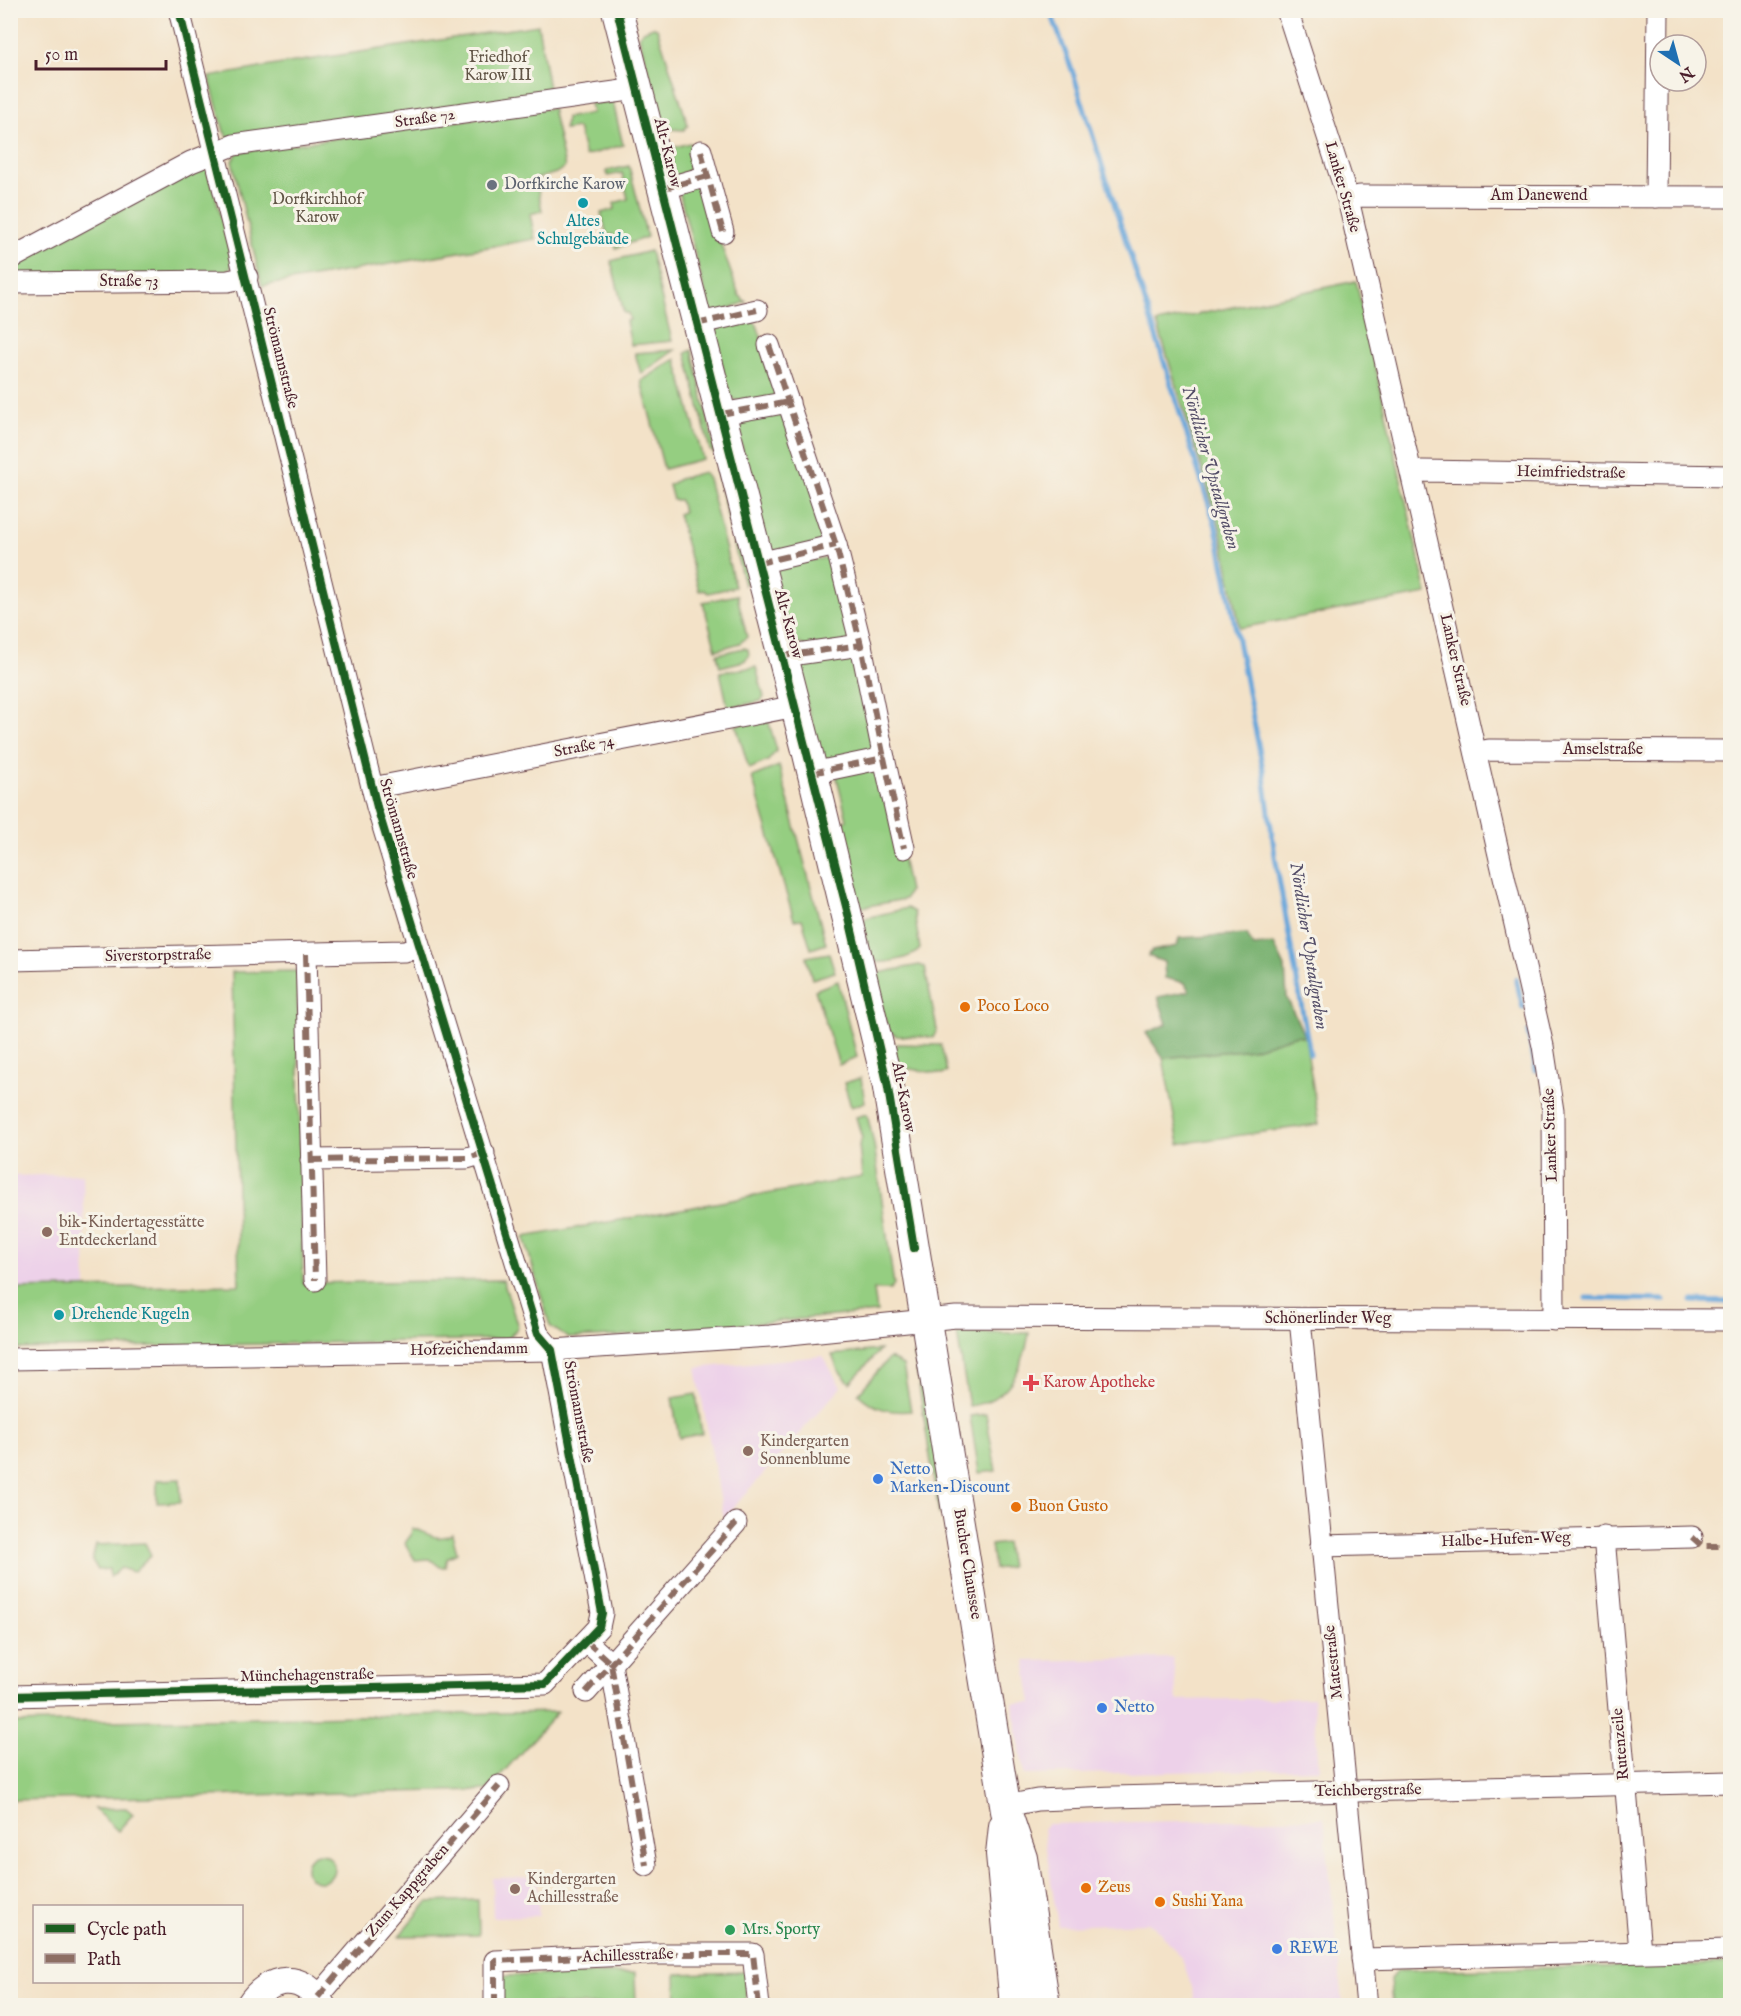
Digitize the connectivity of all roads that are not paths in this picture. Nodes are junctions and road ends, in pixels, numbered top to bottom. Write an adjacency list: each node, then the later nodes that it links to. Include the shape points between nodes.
1 (179, 10): 7 (street, Strömannstraße)
2 (616, 10): 5 (main road, Alt-Karow)
3 (1287, 10): 12 (street, Lanker Straße)
4 (1658, 10): 10 (street)
5 (637, 89): 7 (street, Straße 72, via 234,145); 9 (main road, Alt-Karow)
6 (701, 151): 8 (street, Alt-Karow)
7 (214, 152): 14 (street); 15 (street, Strömannstraße)
8 (708, 176): 9 (street, Alt-Karow); 13 (street, Alt-Karow)
9 (662, 189): 18 (main road, Alt-Karow)
10 (1656, 196): 11 (street, Am Danewend); 12 (street, Am Danewend)
11 (1731, 197)
12 (1348, 199): 22 (street, Lanker Straße)
13 (723, 232)
14 (10, 259)
15 (247, 277): 16 (street, Straße 73, via 228,281); 33 (street, Strömannstraße)
16 (10, 283)
17 (757, 310): 18 (street)
18 (696, 324): 21 (main road, Alt-Karow)
19 (769, 345): 20 (street)
20 (789, 402): 21 (street); 24 (street)
21 (721, 414): 25 (main road, Alt-Karow)
22 (1413, 473): 23 (street, Heimfriedstraße); 30 (street, Lanker Straße)
23 (1731, 476)
24 (836, 545): 25 (street); 26 (street)
25 (759, 563): 27 (main road, Alt-Karow)
26 (861, 645): 27 (street, Alt-Karow); 31 (street)
27 (783, 656): 28 (main road, Alt-Karow)
28 (796, 706): 32 (main road, Alt-Karow); 33 (street, Straße 74)
29 (1731, 751): 30 (street, Amselstraße)
30 (1476, 753): 43 (street, Lanker Straße, via 1549,1077 1553,1111)
31 (884, 758): 32 (street); 34 (street)
32 (812, 773): 41 (main road, Alt-Karow, via 888,1082)
33 (372, 788): 35 (street, Strömannstraße)
34 (904, 848)
35 (419, 948): 36 (street, Siverstorpstraße); 38 (street, Strömannstraße)
36 (306, 954): 37 (street, Siverstorpstraße); 39 (street)
37 (10, 960)
38 (484, 1154): 39 (street, via 457,1158); 45 (street, Strömannstraße, via 538,1334)
39 (311, 1160): 40 (street)
40 (315, 1280)
41 (926, 1318): 42 (street, Schönerlinder Weg); 45 (street, Hofzeichendamm, via 770,1336); 59 (main road, Bucher Chaussee)
42 (1300, 1318): 43 (street, Schönerlinder Weg); 50 (street, Matestraße)
43 (1554, 1320): 44 (street, Schönerlinder Weg)
44 (1731, 1320)
45 (552, 1350): 46 (street, Hofzeichendamm); 51 (street, Strömannstraße, via 602,1613 599,1628)
46 (10, 1359)
47 (736, 1523): 52 (street)
48 (1604, 1537): 49 (street, Halbe-Hufen-Weg); 50 (street, Halbe-Hufen-Weg); 56 (street, Rutenzeile)
49 (1692, 1537)
50 (1321, 1546): 58 (street, Matestraße)
51 (586, 1641): 52 (street); 54 (street, Münchehagenstraße, via 545,1684)
52 (611, 1664): 53 (street); 60 (street)
53 (586, 1692)
54 (10, 1696)
55 (1731, 1782): 56 (street, Teichbergstraße)
56 (1624, 1785): 58 (street, Teichbergstraße); 62 (street, Rutenzeile)
57 (499, 1786): 64 (street, Zum Kappgraben)
58 (1348, 1791): 59 (street, Teichbergstraße, via 1037,1800); 63 (street, Matestraße)
59 (1006, 1808): 68 (main road, Bucher Chaussee, via 1001,1854); 69 (main road, Bucher Chaussee, via 1022,1858)
60 (646, 1865)
61 (1731, 1950): 62 (street)
62 (1640, 1951): 63 (street)
63 (1362, 1959): 70 (street, Matestraße)
64 (320, 2001): 65 (street, via 301,1984 281,1981 262,1989)
65 (249, 2006)
66 (495, 2006): 67 (street, Achillesstraße, via 495,1961 753,1954)
67 (759, 2006)
68 (1015, 2006)
69 (1045, 2006)
70 (1367, 2006)

